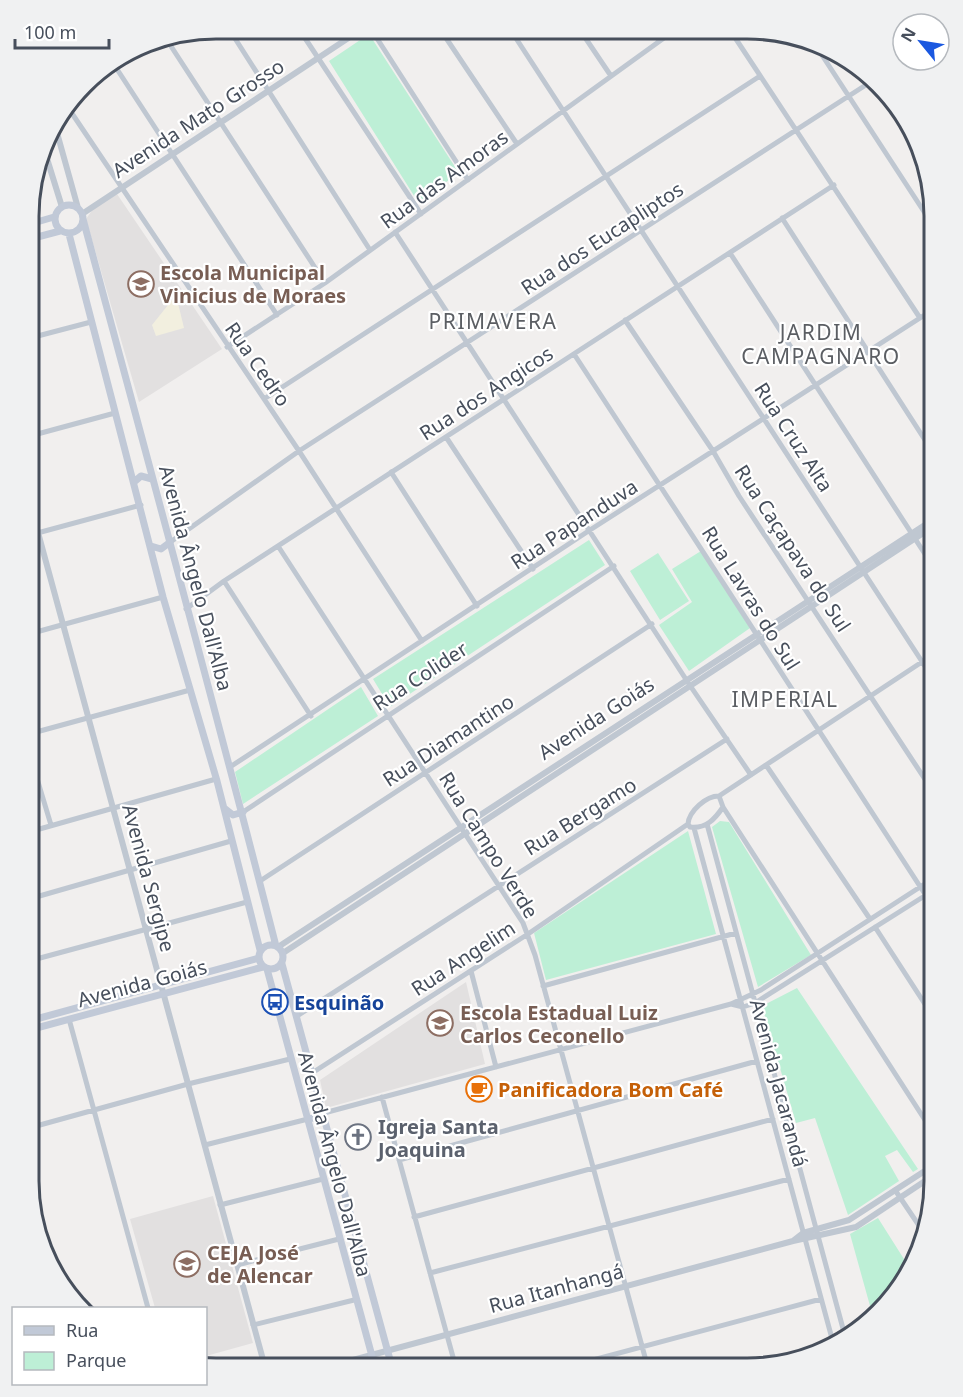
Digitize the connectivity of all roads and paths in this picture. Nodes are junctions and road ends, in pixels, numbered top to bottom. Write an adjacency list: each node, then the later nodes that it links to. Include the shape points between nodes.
1 (236, 39): 18 (street)
2 (306, 39): 13 (street)
3 (347, 39): 13 (street, Avenida Mato Grosso)
4 (377, 39): 29 (street)
5 (447, 39): 25 (street)
6 (516, 39): 20 (street, Rua Cruz Alta)
7 (586, 39): 15 (street)
8 (662, 39): 10 (street, Rua das Amoras)
9 (736, 39): 16 (street)
10 (659, 41): 15 (street, Rua das Amoras)
11 (170, 45): 22 (street)
12 (823, 56): 19 (street)
13 (318, 58): 18 (street, Avenida Mato Grosso); 35 (street)
14 (117, 70): 26 (street)
15 (611, 76): 20 (street, Rua das Amoras)
16 (760, 76): 23 (street); 28 (street)
17 (866, 85): 19 (street, Rua dos Eucapliptos)
18 (268, 91): 22 (street, Avenida Mato Grosso); 44 (street)
19 (849, 96): 23 (street, Rua dos Eucapliptos); 33 (street)
20 (563, 111): 25 (street, Rua das Amoras); 28 (street, Rua Cruz Alta)
21 (72, 114): 31 (street, Rua Cedro)
22 (221, 122): 26 (street, Avenida Mato Grosso); 46 (street)
23 (798, 131): 30 (street); 40 (street, Rua dos Eucapliptos)
24 (58, 136): 34 (street, Avenida Ângelo Dall'Alba)
25 (517, 144): 29 (street, Rua das Amoras)
26 (173, 154): 31 (street, Avenida Mato Grosso); 49 (street)
27 (48, 161): 32 (street)
28 (605, 175): 40 (street, Rua Cruz Alta); 48 (street)
29 (468, 180): 35 (street, Rua das Amoras)
30 (834, 185): 37 (street, Rua dos Angicos); 51 (street)
31 (122, 188): 34 (street, Avenida Mato Grosso); 56 (street, Rua Cedro)
32 (62, 207): 34 (main road, via 70,204); 36 (main road)
33 (924, 211)
34 (81, 214): 42 (main road, via 78,230); 70 (main road, Avenida Ângelo Dall'Alba)
35 (421, 214): 41 (street, Rua das Amoras)
36 (54, 217): 38 (main road); 39 (main road)
37 (782, 218): 45 (street, Rua dos Angicos); 57 (street)
38 (39, 221)
39 (60, 231): 42 (main road); 43 (main road)
40 (641, 231): 47 (street, Rua Cruz Alta); 55 (street, Rua dos Eucapliptos)
41 (395, 232): 44 (street, Rua das Amoras); 48 (street)
42 (69, 234): 53 (main road, Avenida Ângelo Dall'Alba)
43 (39, 237)
44 (370, 250): 46 (street, Rua das Amoras)
45 (730, 253): 47 (street, Rua dos Angicos); 59 (street)
46 (325, 283): 49 (street, Rua das Amoras)
47 (677, 287): 52 (street, Rua dos Angicos); 63 (street, Rua Cruz Alta)
48 (432, 289): 55 (street); 60 (street)
49 (277, 315): 56 (street, Rua das Amoras)
50 (924, 315): 51 (street, Rua Papanduva)
51 (920, 318): 57 (street, Rua Papanduva)
52 (626, 320): 58 (street, Rua dos Angicos); 68 (street, Rua Caçapava do Sul)
53 (91, 322): 54 (street); 62 (main road, Avenida Ângelo Dall'Alba)
54 (39, 336)
55 (467, 343): 61 (street); 67 (street, Rua dos Eucapliptos)
56 (227, 347): 60 (street, Rua Cedro)
57 (869, 351): 59 (street, Rua Papanduva); 66 (street)
58 (574, 354): 61 (street, Rua dos Angicos); 72 (street, Rua Lavras do Sul)
59 (816, 385): 63 (street, Rua Papanduva); 79 (street)
60 (264, 399): 67 (street, Rua Cedro)
61 (503, 400): 65 (street, Rua dos Angicos); 76 (street)
62 (115, 413): 64 (street); 71 (main road, Avenida Ângelo Dall'Alba)
63 (765, 418): 68 (street, Rua Papanduva); 87 (street, Rua Cruz Alta)
64 (39, 434)
65 (446, 437): 69 (street, Rua dos Angicos); 86 (street)
66 (924, 438)
67 (299, 451): 74 (street, Rua Cedro); 81 (street, Rua dos Eucapliptos)
68 (713, 451): 72 (street, Rua Papanduva); 90 (street, Rua Caçapava do Sul)
69 (391, 472): 74 (street, Rua dos Angicos); 91 (street)
70 (152, 479): 71 (main road, via 141,476); 81 (main road, Avenida Ângelo Dall'Alba)
71 (134, 482): 73 (main road, Avenida Ângelo Dall'Alba)
72 (660, 486): 76 (street, Rua Papanduva); 96 (street, Rua Lavras do Sul)
73 (141, 505): 78 (street); 82 (main road, Avenida Ângelo Dall'Alba)
74 (336, 508): 83 (street, Rua dos Angicos); 97 (street, Rua Cedro)
75 (924, 527): 79 (street, Avenida Goiás)
76 (590, 530): 85 (street); 86 (street, Rua Papanduva)
77 (924, 531): 79 (street, Avenida Goiás)
78 (39, 533)
79 (913, 536): 84 (street); 87 (street, Avenida Goiás)
80 (39, 537): 94 (street, Avenida Sergipe)
81 (169, 543): 82 (main road, via 161,549); 92 (main road, Avenida Ângelo Dall'Alba)
82 (151, 546): 89 (main road, Avenida Ângelo Dall'Alba)
83 (278, 546): 88 (street, Rua dos Angicos); 100 (street, Rua Campo Verde)
84 (924, 553)
85 (614, 566): 93 (street); 105 (street, Rua Colider)
86 (532, 569): 91 (street, Rua Papanduva)
87 (861, 570): 90 (street, Avenida Goiás); 98 (street, Rua Cruz Alta)
88 (224, 581): 92 (street, Rua dos Angicos); 104 (street)
89 (164, 597): 94 (street); 102 (main road, Avenida Ângelo Dall'Alba)
90 (810, 602): 96 (street, Avenida Goiás); 103 (street, Rua Caçapava do Sul)
91 (477, 606): 97 (street, Rua Papanduva)
92 (186, 609): 111 (main road, Avenida Ângelo Dall'Alba)
93 (652, 624): 101 (street); 112 (street, Rua Diamantino)
94 (64, 626): 95 (street); 106 (street, Avenida Sergipe)
95 (39, 632)
96 (757, 638): 101 (street, Avenida Goiás); 107 (street, Rua Lavras do Sul)
97 (422, 641): 100 (street, Rua Papanduva)
98 (922, 662): 99 (street, Rua Cruz Alta); 103 (street)
99 (924, 665)
100 (364, 679): 104 (street, Rua Papanduva); 105 (street, Rua Campo Verde)
101 (687, 682): 109 (street); 125 (street, Avenida Goiás); 128 (street, Avenida Goiás)
102 (190, 690): 106 (street); 114 (main road, Avenida Ângelo Dall'Alba)
103 (869, 695): 107 (street); 115 (street, Rua Caçapava do Sul)
104 (310, 716): 111 (street, Rua Papanduva)
105 (388, 716): 112 (street, Rua Campo Verde); 121 (street, Rua Colider)
106 (88, 717): 108 (street); 119 (street, Avenida Sergipe)
107 (818, 729): 110 (street); 134 (street, Rua Lavras do Sul)
108 (39, 731)
109 (727, 739): 113 (street); 132 (street, Rua Bergamo)
110 (766, 765): 113 (street); 139 (street)
111 (230, 767): 121 (main road, Avenida Ângelo Dall'Alba)
112 (426, 773): 125 (street, Rua Campo Verde); 131 (street, Rua Diamantino)
113 (751, 775): 117 (street)
114 (216, 779): 119 (street); 120 (main road, Avenida Ângelo Dall'Alba)
115 (924, 779)
116 (39, 785): 124 (street)
117 (719, 796): 118 (street); 122 (street, Rua Angelim, via 695,810)
118 (723, 807): 123 (street); 147 (street)
119 (113, 808): 124 (street); 130 (street, Avenida Sergipe)
120 (224, 808): 121 (main road, via 234,815); 129 (main road, Avenida Ângelo Dall'Alba)
121 (243, 812): 131 (main road, Avenida Ângelo Dall'Alba)
122 (687, 824): 126 (street); 143 (street, Rua Angelim)
123 (707, 824): 126 (street); 142 (street)
124 (51, 825): 127 (street)
125 (461, 826): 128 (street, Rua Campo Verde); 145 (street, Avenida Goiás)
126 (694, 828): 144 (street, Avenida Jacarandá)
127 (39, 829)
128 (467, 834): 132 (street, Rua Campo Verde); 145 (street, Avenida Goiás)
129 (231, 841): 130 (street); 138 (main road, Avenida Ângelo Dall'Alba)
130 (130, 869): 136 (street); 141 (street, Avenida Sergipe)
131 (260, 880): 145 (main road, Avenida Ângelo Dall'Alba)
132 (500, 885): 143 (street, Rua Campo Verde); 163 (street, Rua Bergamo)
133 (924, 885): 134 (street)
134 (921, 887): 135 (street, Rua Lavras do Sul); 139 (street)
135 (924, 892)
136 (39, 896)
137 (924, 896): 140 (street)
138 (248, 902): 141 (street); 146 (main road, Avenida Ângelo Dall'Alba)
139 (870, 919): 147 (street)
140 (875, 927): 150 (street); 160 (street)
141 (146, 928): 148 (street); 154 (street, Avenida Sergipe)
142 (736, 933): 144 (street); 157 (street)
143 (528, 934): 153 (street, Rua Angelim); 155 (street, Rua Campo Verde)
144 (723, 936): 155 (street); 158 (street, Avenida Jacarandá)
145 (279, 948): 146 (main road, via 268,946); 151 (main road)
146 (260, 950): 149 (main road)
147 (817, 953): 150 (street); 157 (street)
148 (39, 958)
149 (259, 958): 152 (main road); 154 (main road, Avenida Goiás)
150 (823, 961): 159 (street); 177 (street)
151 (282, 964): 152 (main road, via 274,969); 163 (main road, Avenida Ângelo Dall'Alba)
152 (265, 968): 156 (main road, Avenida Goiás); 168 (main road, Avenida Ângelo Dall'Alba)
153 (471, 971): 170 (street); 171 (street, Rua Angelim)
154 (161, 985): 156 (street, Avenida Sergipe); 164 (main road, Avenida Goiás)
155 (543, 986): 167 (street, Rua Campo Verde)
156 (164, 994): 165 (main road, Avenida Goiás); 172 (street, Avenida Sergipe)
157 (753, 994): 158 (street); 159 (street)
158 (741, 998): 161 (street); 162 (street, Avenida Jacarandá)
159 (755, 1003): 162 (street); 194 (street)
160 (924, 1003)
161 (731, 1004): 162 (street); 167 (street)
162 (743, 1007): 169 (street, Avenida Jacarandá)
163 (297, 1016): 171 (main road, Avenida Ângelo Dall'Alba)
164 (39, 1019)
165 (69, 1019): 166 (main road, Avenida Goiás); 174 (street)
166 (39, 1027)
167 (561, 1049): 170 (street); 175 (street, Rua Campo Verde)
168 (290, 1059): 172 (street); 178 (main road, Avenida Ângelo Dall'Alba)
169 (757, 1061): 175 (street); 179 (street, Avenida Jacarandá)
170 (496, 1067): 173 (street)
171 (312, 1072): 176 (main road, Avenida Ângelo Dall'Alba)
172 (188, 1084): 174 (street); 181 (street, Avenida Sergipe)
173 (382, 1097): 176 (street); 182 (street)
174 (93, 1110): 180 (street); 202 (street)
175 (577, 1110): 182 (street); 183 (street, Rua Campo Verde)
176 (324, 1113): 178 (main road); 208 (main road, Avenida Ângelo Dall'Alba)
177 (924, 1118)
178 (308, 1119): 181 (street); 185 (main road, Avenida Ângelo Dall'Alba)
179 (773, 1119): 183 (street); 186 (street, Avenida Jacarandá)
180 (39, 1125)
181 (205, 1145): 190 (street, Avenida Sergipe)
182 (399, 1160): 191 (street)
183 (593, 1168): 191 (street); 193 (street, Rua Campo Verde)
184 (924, 1171): 188 (street, Rua Itanhangá)
185 (323, 1179): 190 (street); 196 (main road, Avenida Ângelo Dall'Alba)
186 (789, 1179): 193 (street); 195 (street, Avenida Jacarandá)
187 (924, 1181): 189 (street, Rua Itanhangá)
188 (895, 1190): 189 (street); 194 (street, Rua Itanhangá, via 849,1220)
189 (900, 1197): 192 (street); 194 (street, Rua Itanhangá, via 856,1227)
190 (220, 1205): 197 (street, Avenida Sergipe)
191 (414, 1217): 198 (street)
192 (919, 1225)
193 (609, 1226): 198 (street); 199 (street, Rua Campo Verde)
194 (817, 1233): 195 (street, Rua Itanhangá); 204 (street)
195 (804, 1236): 199 (street, Rua Itanhangá); 200 (street, Avenida Jacarandá)
196 (339, 1239): 197 (street); 201 (main road, Avenida Ângelo Dall'Alba)
197 (237, 1265): 203 (street, Avenida Sergipe)
198 (430, 1273): 205 (street)
199 (626, 1287): 205 (street, Rua Itanhangá); 207 (street, Rua Campo Verde)
200 (821, 1299): 206 (street, Avenida Jacarandá); 207 (street)
201 (354, 1300): 203 (street); 209 (main road, Avenida Ângelo Dall'Alba)
202 (148, 1307)
203 (253, 1325): 210 (street, Avenida Sergipe)
204 (843, 1329)
205 (447, 1334): 208 (street, Rua Itanhangá); 213 (street)
206 (831, 1336)
207 (642, 1347): 214 (street); 215 (street, Rua Campo Verde)
208 (388, 1351): 209 (street, Rua Itanhangá); 212 (main road, Avenida Ângelo Dall'Alba)
209 (372, 1356): 211 (street, Rua Itanhangá)
210 (262, 1358)
211 (364, 1358)
212 (390, 1358)
213 (453, 1358)
214 (601, 1358)
215 (645, 1358)

